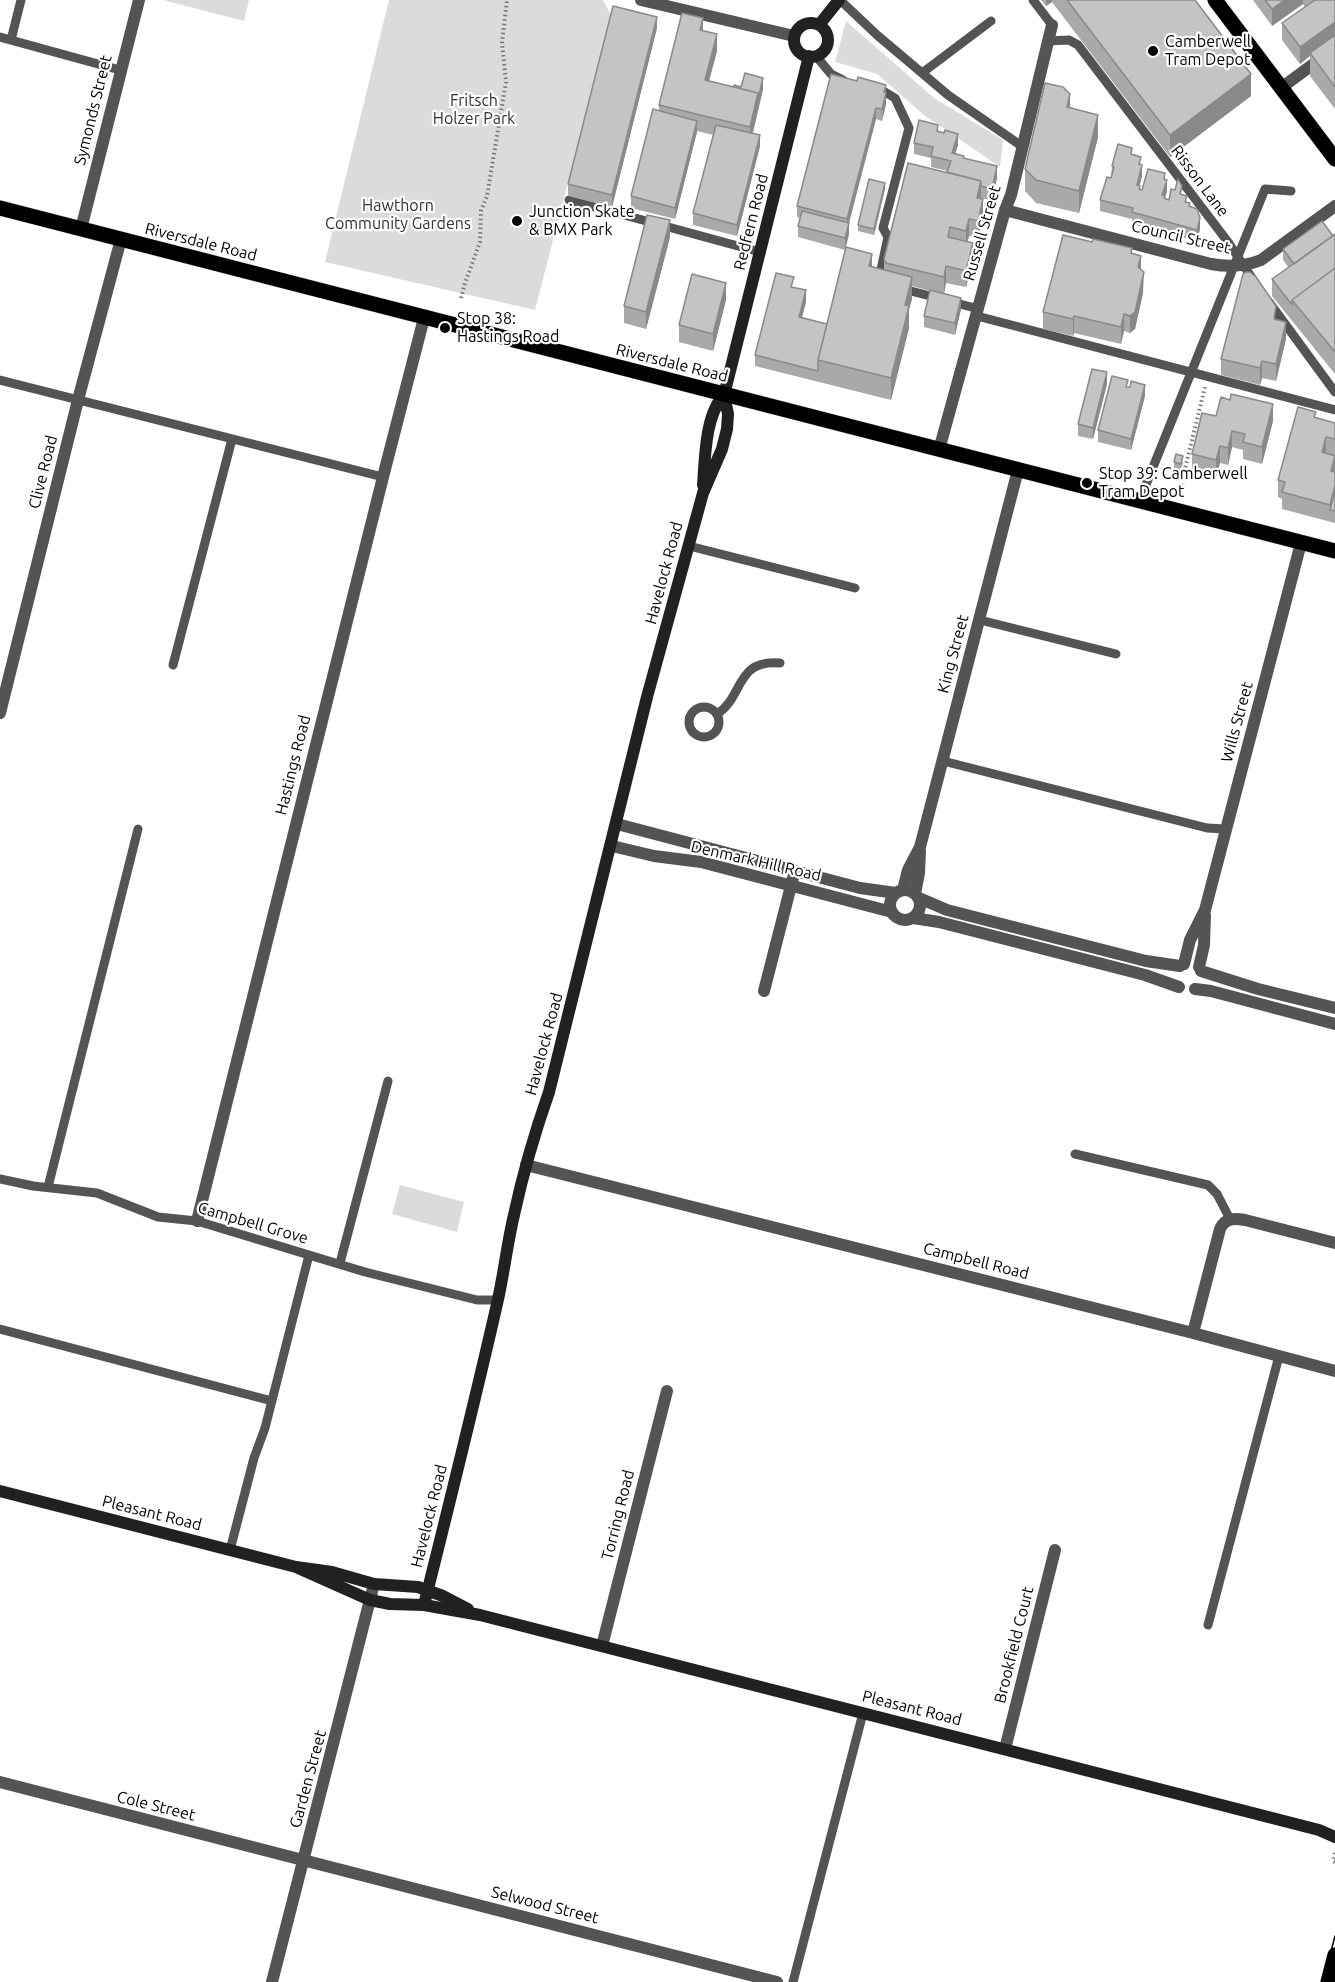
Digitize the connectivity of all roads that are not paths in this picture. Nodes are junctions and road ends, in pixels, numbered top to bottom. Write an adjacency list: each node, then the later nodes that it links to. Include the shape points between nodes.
1 (21, 0): 12 (lane)
2 (139, 0): 16 (street, Symonds Street)
3 (641, 0): 10 (street)
4 (839, 0): 8 (street); 17 (lane)
5 (1033, 0): 9 (lane)
6 (1215, 0): 18 (main road)
7 (991, 21): 17 (lane)
8 (819, 25): 10 (street, via 804,24); 15 (street, via 827,33 828,43 824,51)
9 (1052, 25): 13 (street, Russell Street)
10 (794, 36): 15 (street, via 797,50)
11 (0, 37): 12 (lane)
12 (11, 40): 16 (lane)
13 (1047, 41): 19 (street, Russell Street); 29 (lane, Risson Lane, via 1069,40 1078,45)
14 (1335, 48): 18 (street)
15 (813, 56): 28 (street, Redfern Road); 32 (lane, via 831,74 895,98 909,129 883,228 888,237 878,278)
16 (120, 70): 26 (street, Symonds Street)
17 (922, 73): 19 (lane)
18 (1281, 88): 20 (main road)
19 (1023, 147): 25 (street, Russell Street)
20 (1335, 159)
21 (1291, 191): 29 (lane, via 1265,189)
22 (570, 200): 28 (lane)
23 (1335, 207): 29 (street, Council Street, via 1270,254 1254,262)
24 (0, 208): 26 (main road, Riversdale Road)
25 (1005, 210): 29 (street, Council Street, via 1211,264); 32 (street, Russell Street)
26 (81, 229): 27 (main road, Riversdale Road)
27 (121, 239): 33 (main road, Riversdale Road); 38 (street, Clive Road)
28 (760, 252): 37 (street, Redfern Road)
29 (1239, 263): 30 (lane, Risson Lane); 34 (lane)
30 (1260, 288)
31 (1266, 297): 36 (lane)
32 (978, 312): 34 (lane); 41 (street, Russell Street)
33 (424, 318): 37 (main road, Riversdale Road); 43 (street, Hastings Road)
34 (1192, 373): 39 (lane); 44 (lane)
35 (0, 380): 38 (lane)
36 (1335, 392)
37 (724, 395): 41 (main road, Riversdale Road); 46 (street, Havelock Road, via 714,408 705,450 703,493)
38 (78, 400): 40 (lane); 53 (street, Clive Road)
39 (1335, 410)
40 (232, 439): 43 (lane); 52 (lane)
41 (939, 450): 42 (main road, Riversdale Road)
42 (1018, 470): 44 (main road, Riversdale Road); 49 (street, King Street)
43 (383, 477): 79 (street, Hastings Road)
44 (1139, 502): 45 (main road, Riversdale Road)
45 (1301, 543): 47 (main road, Riversdale Road); 58 (street, Wills Street)
46 (688, 546): 48 (lane); 56 (street, Havelock Road)
47 (1335, 551)
48 (855, 588)
49 (980, 620): 50 (lane); 55 (street, King Street)
50 (1116, 654)
51 (780, 663): 54 (lane, via 759,665 747,673 728,707)
52 (173, 664)
53 (0, 714)
54 (717, 714)
55 (943, 760): 58 (lane, via 1207,828); 62 (street, King Street, via 920,847 908,870)
56 (617, 824): 59 (street, Havelock Road); 60 (street, Denmark Hill Road)
57 (138, 829): 77 (lane)
58 (1226, 829): 63 (street, Wills Street)
59 (612, 846): 61 (street, Denmark Hill Road, via 701,862); 75 (street, Havelock Road, via 549,1092)
60 (795, 871): 61 (street); 62 (street, Denmark Hill Road, via 860,888)
61 (791, 885): 64 (street, Denmark Hill Road); 70 (street)
62 (908, 894): 64 (street, via 890,903); 65 (street, via 920,909); 66 (street, Denmark Hill Road, via 957,912 1146,960)
63 (1205, 910): 66 (street, Wills Street); 67 (street, Wills Street)
64 (892, 912): 65 (street, via 902,920)
65 (913, 918): 68 (street)
66 (1182, 965): 67 (street, via 1191,963); 68 (street, via 1175,974)
67 (1200, 969): 69 (street, via 1202,980); 71 (street, via 1258,989)
68 (1179, 987): 69 (street)
69 (1195, 988): 72 (street)
70 (764, 991)
71 (1335, 1008)
72 (1335, 1024)
73 (388, 1080): 82 (lane)
74 (1075, 1154): 78 (lane, via 1208,1185)
75 (526, 1165): 83 (street, Havelock Road); 85 (street, Campbell Road)
76 (0, 1179): 77 (lane, Campbell Grove)
77 (48, 1187): 79 (lane, Campbell Grove, via 97,1193 158,1217)
78 (1230, 1219): 80 (street); 85 (street, via 1220,1229)
79 (197, 1221): 81 (lane, Campbell Grove)
80 (1335, 1243)
81 (309, 1255): 82 (lane, Campbell Grove); 89 (lane)
82 (340, 1263): 83 (lane, Campbell Grove, via 477,1300)
83 (498, 1300): 95 (street, Havelock Road)
84 (0, 1329): 89 (lane)
85 (1193, 1333): 86 (street, Campbell Road)
86 (1279, 1356): 87 (street, Campbell Road); 99 (lane)
87 (1335, 1371)
88 (667, 1391): 100 (street, Torring Road)
89 (272, 1401): 91 (lane)
90 (0, 1491): 91 (street, Pleasant Road)
91 (230, 1550): 93 (street, Pleasant Road)
92 (1055, 1550): 102 (street, Brookfield Court)
93 (296, 1567): 94 (street, Pleasant Road); 96 (street, Pleasant Road)
94 (374, 1584): 95 (street, Pleasant Road); 96 (street, Garden Street)
95 (428, 1590): 97 (street, Havelock Road); 98 (street, Pleasant Road)
96 (370, 1600): 97 (street, Pleasant Road); 105 (street, Garden Street)
97 (424, 1605): 98 (street, Pleasant Road)
98 (480, 1615): 100 (street, Pleasant Road)
99 (1208, 1625)
100 (602, 1646): 101 (street, Pleasant Road)
101 (863, 1713): 102 (street, Pleasant Road); 109 (lane)
102 (1005, 1749): 104 (street, Pleasant Road)
103 (0, 1782): 105 (street, Cole Street)
104 (1335, 1837)
105 (304, 1860): 107 (street, Garden Street); 108 (street, Selwood Street)
106 (1335, 1956): 110 (main road)
107 (272, 1982)
108 (777, 1982)
109 (793, 1982)
110 (1328, 1982)

